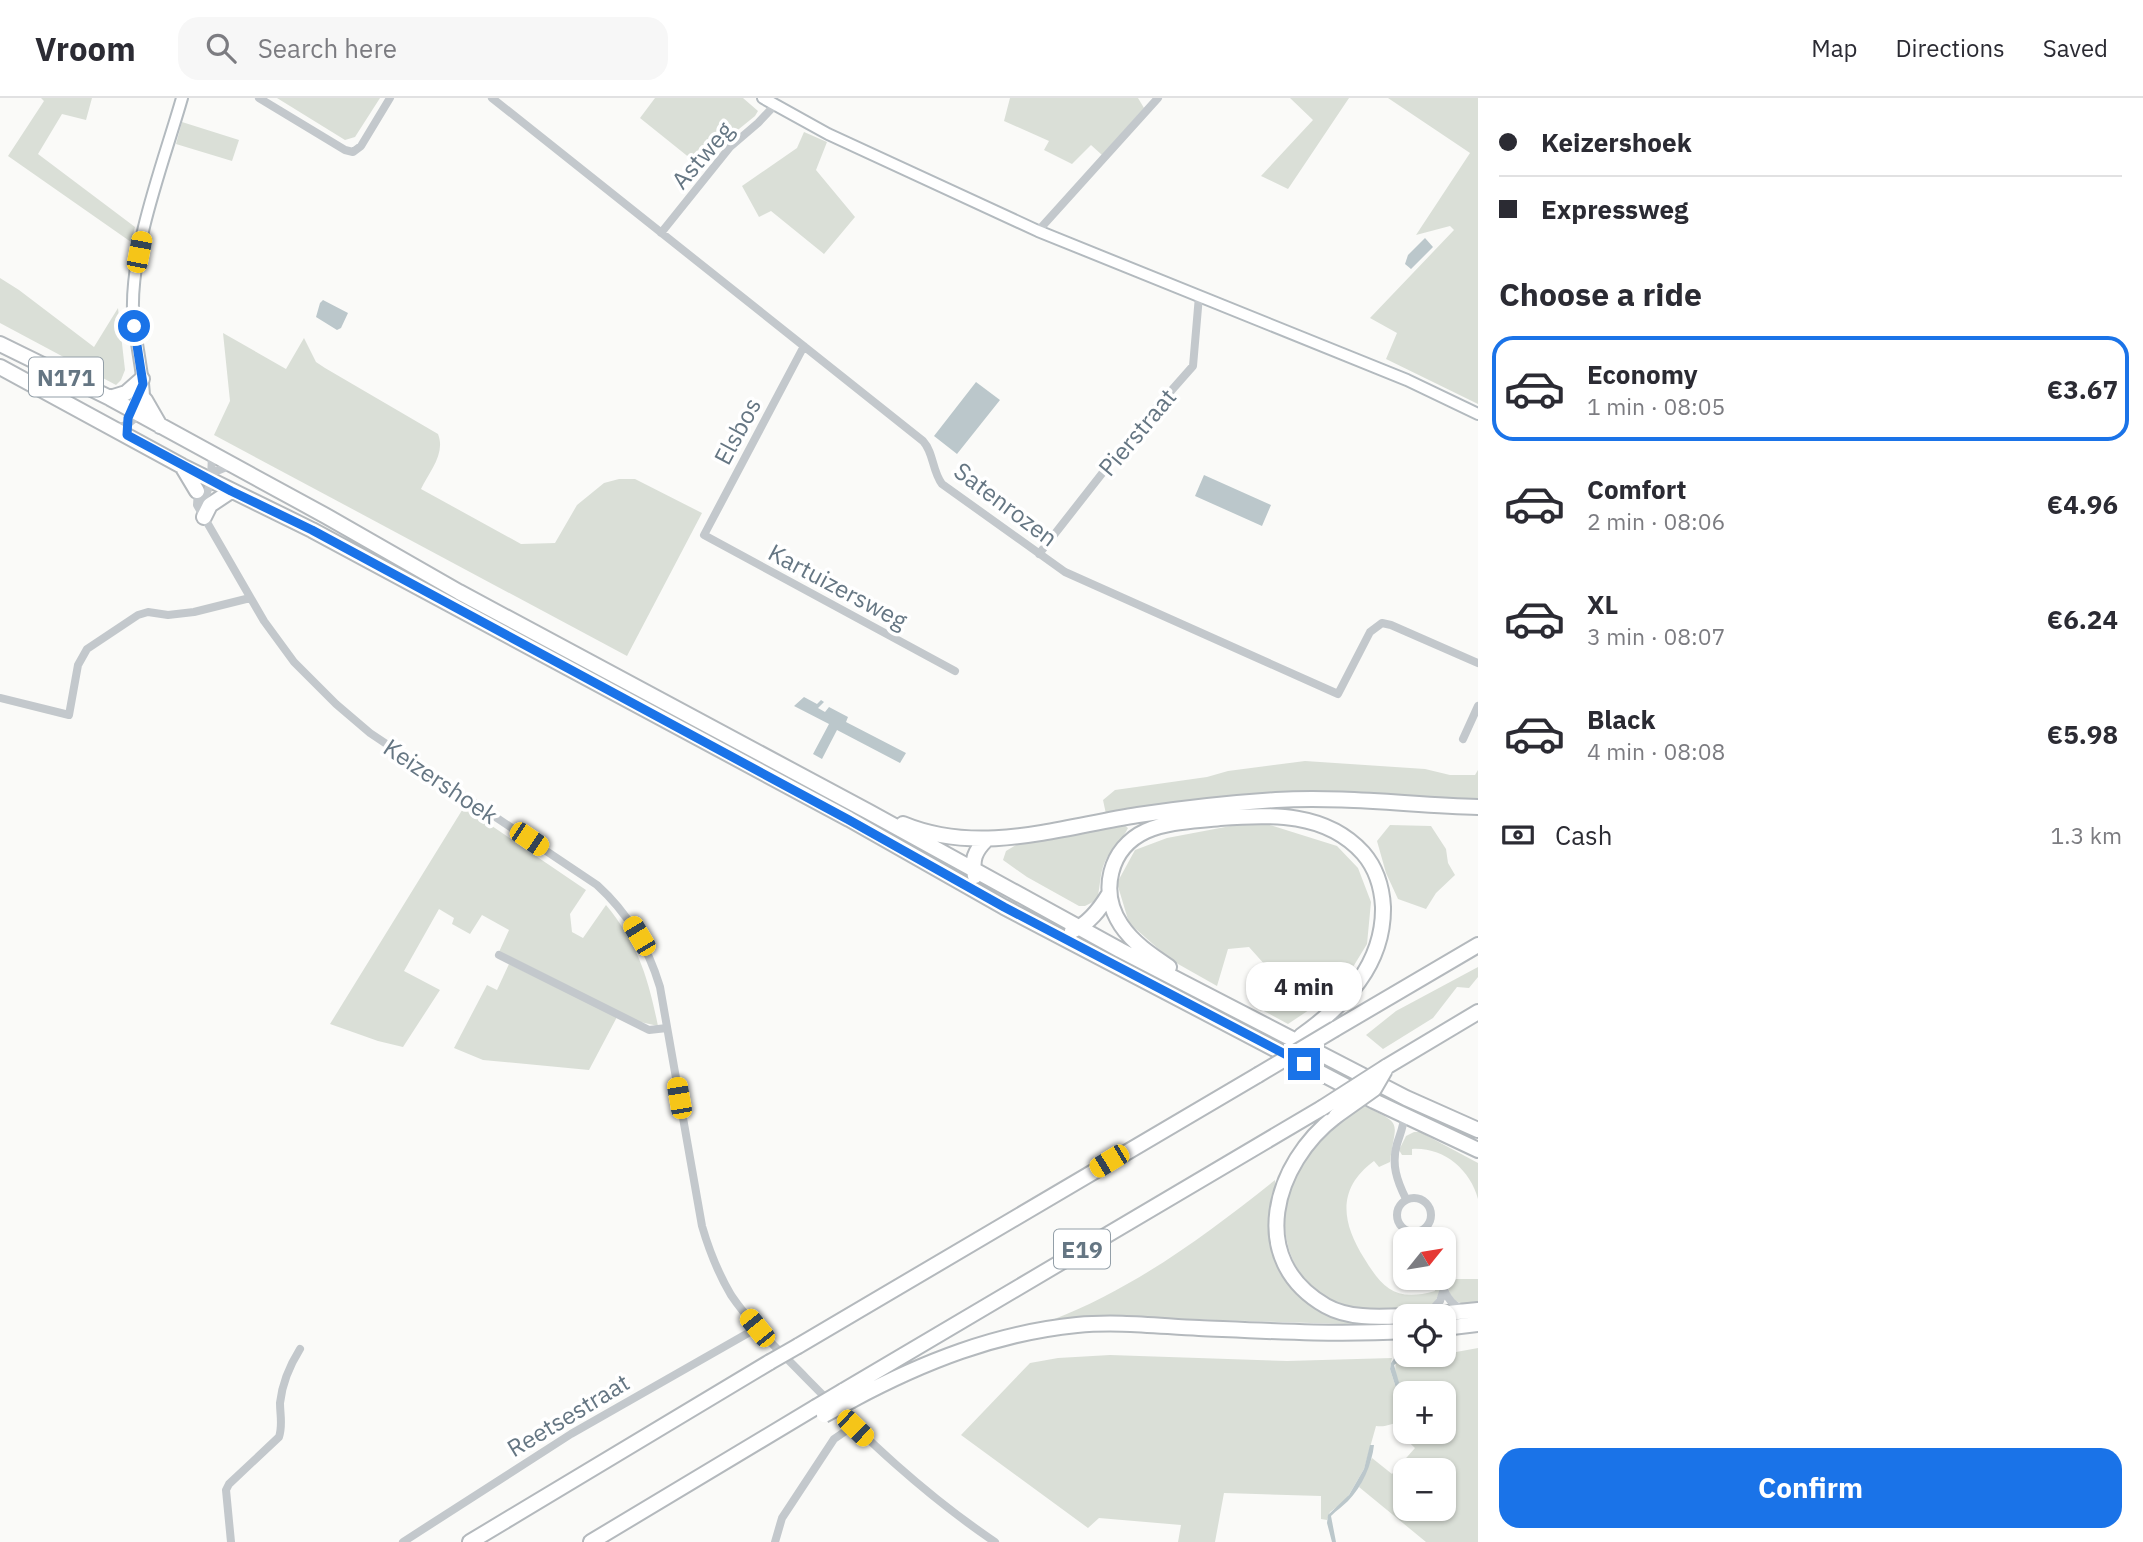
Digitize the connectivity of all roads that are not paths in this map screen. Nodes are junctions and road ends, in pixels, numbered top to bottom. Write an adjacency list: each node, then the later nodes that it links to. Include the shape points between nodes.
1 (183, 98): 14 (street, via 136,270 133,312)
2 (259, 98): 3 (street, via 353,152)
3 (390, 98)
4 (492, 98): 9 (street, Satenrozen)
5 (762, 98): 7 (street)
6 (1158, 98): 8 (street)
7 (771, 102): 8 (street, via 828,135); 9 (street, Astweg, via 758,123 730,147)
8 (1038, 231): 10 (street)
9 (661, 233): 12 (street, Satenrozen)
10 (1199, 296): 17 (street, via 1407,380); 28 (street, Pierstraat, via 1193,366 1133,433)
11 (0, 344): 15 (highway, N171)
12 (804, 346): 27 (street, Elsbos); 28 (street, Satenrozen, via 923,441 942,484)
13 (0, 367): 18 (highway, N171)
14 (142, 381): 15 (highway); 16 (street); 18 (street)
15 (110, 398): 18 (highway, N171)
16 (145, 400): 18 (street); 19 (highway)
17 (1478, 414)
18 (128, 423): 19 (highway, N171); 22 (highway, N171)
19 (160, 427): 20 (highway, N171)
20 (212, 454): 21 (highway, N171); 23 (street)
21 (231, 465): 23 (street); 36 (highway, N171)
22 (182, 466): 23 (highway, N171); 24 (highway)
23 (209, 477): 24 (street); 25 (highway, N171); 26 (street)
24 (197, 491): 26 (street, Keizershoek, via 197,505)
25 (231, 491): 26 (highway, via 210,505); 39 (highway, N171, via 312,530)
26 (204, 517): 29 (street, Keizershoek)
27 (704, 535): 31 (street, Kartuizersweg)
28 (1039, 554): 30 (street, Satenrozen, via 1065,572 1338,694 1370,632 1382,623)
29 (250, 598): 32 (street, via 194,612 148,612 116,628 87,649 78,665 69,715); 47 (street, Keizershoek, via 294,662 354,720 615,901 654,969)
30 (1478, 663)
31 (955, 671)
32 (0, 698)
33 (1478, 706): 34 (street)
34 (1463, 739)
35 (1478, 807): 37 (highway, via 1280,800 1209,805)
36 (869, 812): 37 (highway, via 918,830); 38 (highway, N171)
37 (986, 839): 38 (highway, via 975,851)
38 (973, 870): 39 (highway); 41 (highway, N171)
39 (981, 894): 42 (highway, N171)
40 (1109, 894): 41 (highway); 45 (highway, via 1122,926 1140,946); 48 (highway, via 1112,869 1121,850 1137,836 1186,821 1263,815 1310,821 1356,845 1381,889 1383,919 1374,957 1352,992 1301,1036)
41 (1079, 928): 42 (highway); 45 (highway, N171)
42 (1061, 936): 51 (highway, N171)
43 (1478, 945): 48 (highway, E19, bridge)
44 (499, 955): 47 (street, via 649,1030)
45 (1216, 1000): 50 (highway, N171)
46 (1478, 1012): 49 (highway, E19)
47 (667, 1028): 64 (street, Keizershoek, via 706,1242 724,1282)
48 (1293, 1054): 71 (highway, E19, bridge)
49 (1393, 1063): 61 (highway, bridge, via 1374,1089 1336,1116 1305,1147 1282,1186 1276,1224 1281,1256 1293,1276 1326,1307 1352,1315); 67 (highway, E19, bridge)
50 (1406, 1098): 51 (highway); 52 (highway, N171)
51 (1404, 1116): 53 (highway, N171); 56 (street, via 1394,1167)
52 (1478, 1130)
53 (1451, 1138): 54 (highway, N171); 55 (highway)
54 (1478, 1150)
55 (1478, 1159)
56 (1406, 1199): 57 (street, via 1398,1208); 58 (street, via 1423,1200 1429,1206 1431,1218)
57 (1402, 1227)
58 (1425, 1227)
59 (1445, 1290): 60 (street, via 1453,1303)
60 (1473, 1311)
61 (1393, 1316)
62 (1478, 1324): 63 (highway)
63 (1456, 1327)
64 (757, 1328): 68 (street, Keizershoek); 70 (street, Reetsestraat, via 571,1434)
65 (1393, 1331): 67 (highway, via 1293,1333 1118,1324 1056,1328 970,1347)
66 (300, 1349): 69 (street, via 282,1393 278,1437 226,1490)
67 (848, 1395): 72 (highway, E19, bridge, via 794,1420)
68 (853, 1426): 73 (street, via 834,1439 782,1518); 74 (street, Keizershoek, via 912,1481)
69 (231, 1542)
70 (403, 1542)
71 (470, 1542)
72 (591, 1542)
73 (775, 1542)
74 (995, 1542)

